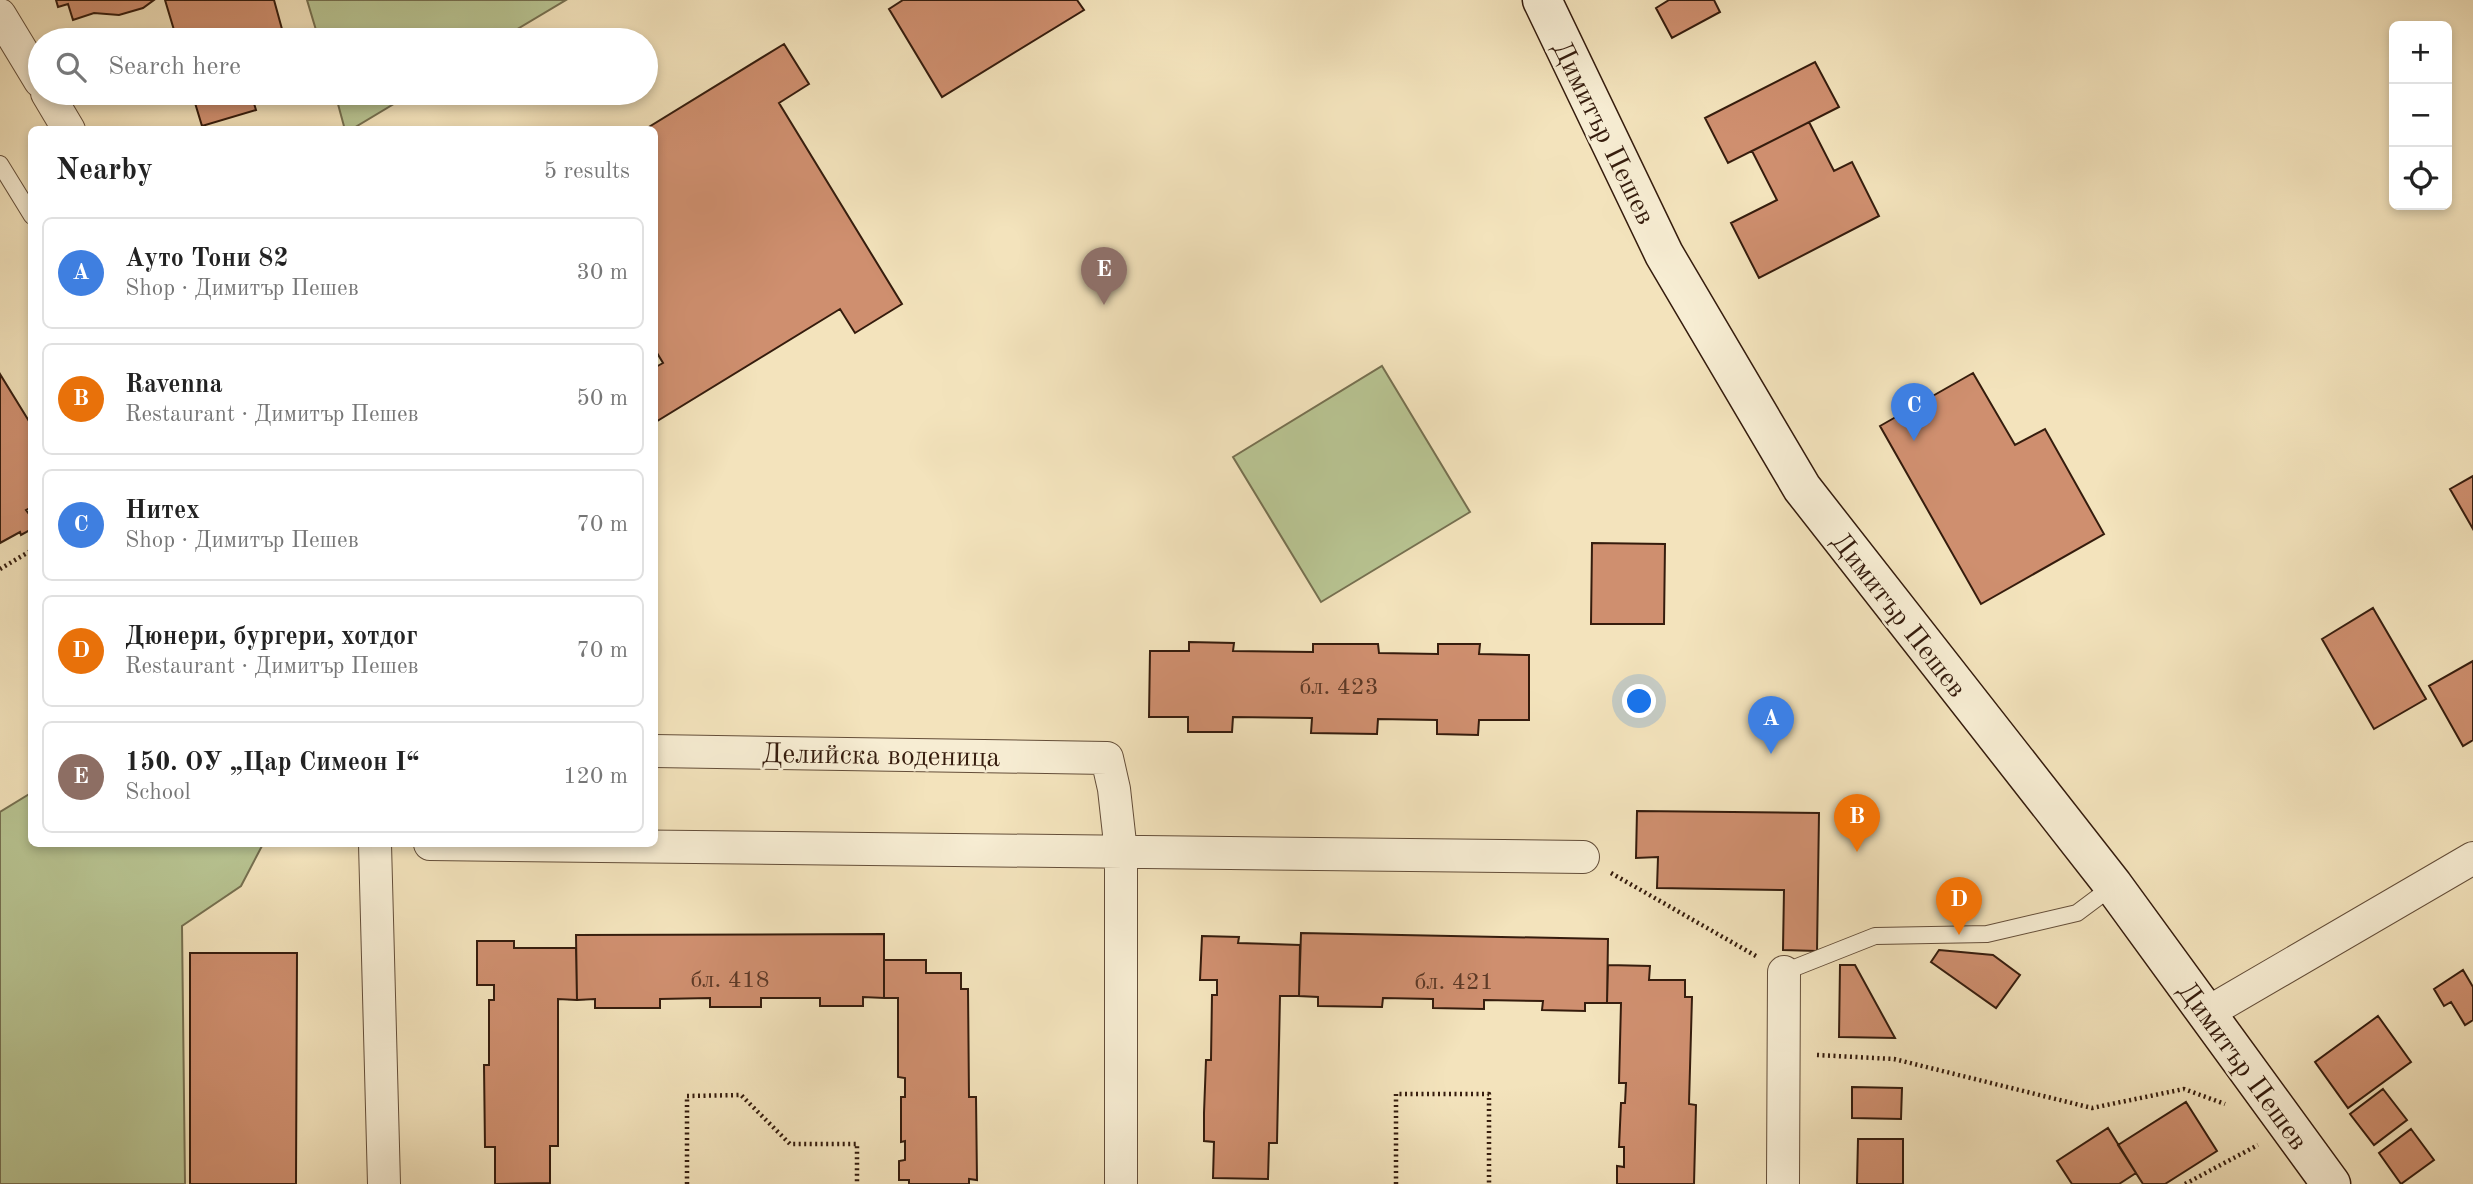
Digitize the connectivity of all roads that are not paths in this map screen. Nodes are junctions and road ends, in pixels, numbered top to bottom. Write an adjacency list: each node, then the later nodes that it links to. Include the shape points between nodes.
1 (1542, 0): 14 (main road, Димитър Пешев, via 1664,254 1801,488)
2 (4, 33): 3 (street)
3 (28, 65)
4 (54, 105): 5 (street)
5 (67, 126)
6 (0, 164): 7 (lane)
7 (28, 210)
8 (658, 751): 11 (street, Делийска воденица, via 1107,758)
9 (375, 847): 17 (street)
10 (658, 847): 11 (street)
11 (1121, 852): 12 (street); 18 (street)
12 (1583, 857)
13 (2473, 858): 16 (street)
14 (2113, 886): 15 (lane, via 2077,913 1987,934 1875,936); 16 (main road, Димитър Пешев)
15 (1784, 972): 19 (street)
16 (2207, 1013): 20 (main road, Димитър Пешев)
17 (384, 1184)
18 (1121, 1184)
19 (1783, 1184)
20 (2330, 1184)

